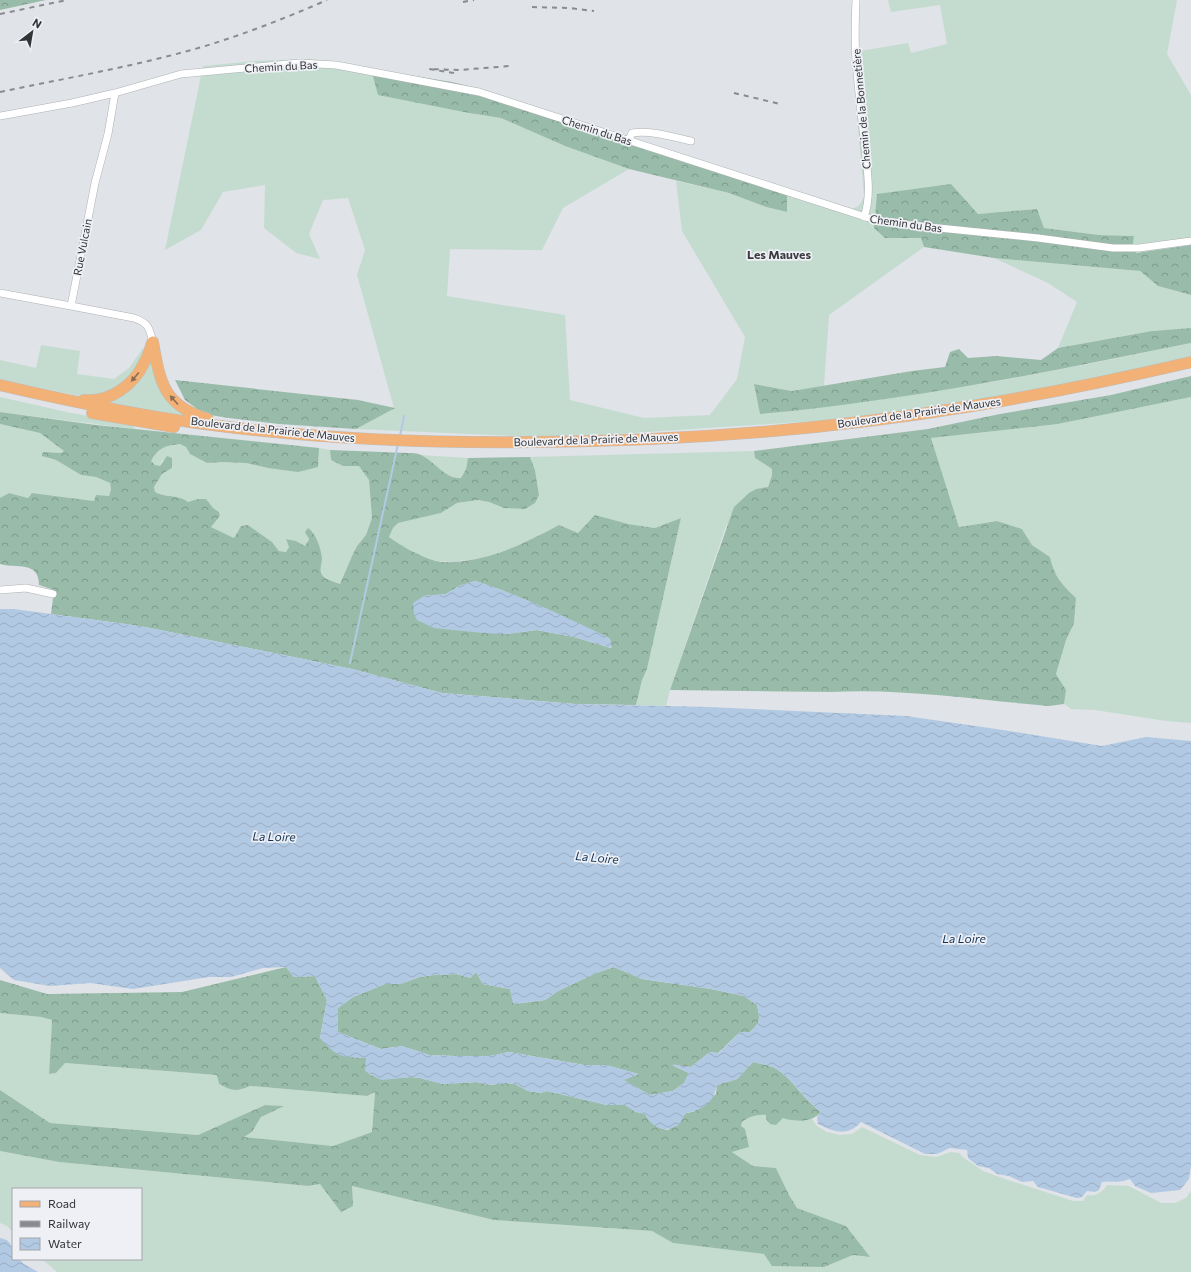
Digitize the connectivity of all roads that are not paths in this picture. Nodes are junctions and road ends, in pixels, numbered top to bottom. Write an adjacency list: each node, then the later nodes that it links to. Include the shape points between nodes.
1 (856, 0): 6 (street, Chemin de la Bonnetière, via 856,69 868,194)
2 (115, 93): 3 (street, Chemin du Bas); 4 (street, Chemin du Bas, via 181,74 317,63 479,92); 9 (street, Rue Vulcain)
3 (0, 116)
4 (629, 140): 5 (street, via 632,133 642,133); 6 (street, Chemin du Bas)
5 (691, 141)
6 (864, 217): 7 (street, Chemin du Bas, via 899,224 1112,248 1139,248)
7 (1191, 241)
8 (0, 293): 9 (street)
9 (71, 306): 10 (street, via 144,321 149,328)
10 (152, 342): 13 (main road, one-way to 13, via 145,363 136,377 121,390 104,398 87,400); 16 (main road, one-way to 10, via 226,423 186,410 173,399 162,384)
11 (1191, 362): 16 (main road, Boulevard de la Prairie de Mauves, via 1051,392 970,406 784,430 589,441 474,442)
12 (1191, 370): 15 (main road, Boulevard de la Prairie de Mauves, via 1053,399 890,425 714,442 552,449 475,450 265,438 109,416)
13 (0, 382)
14 (0, 385): 16 (main road, Boulevard de la Prairie de Mauves, via 87,405 216,426)
15 (0, 393)
16 (331, 436)
17 (0, 590): 18 (street, via 26,588)
18 (54, 594)

